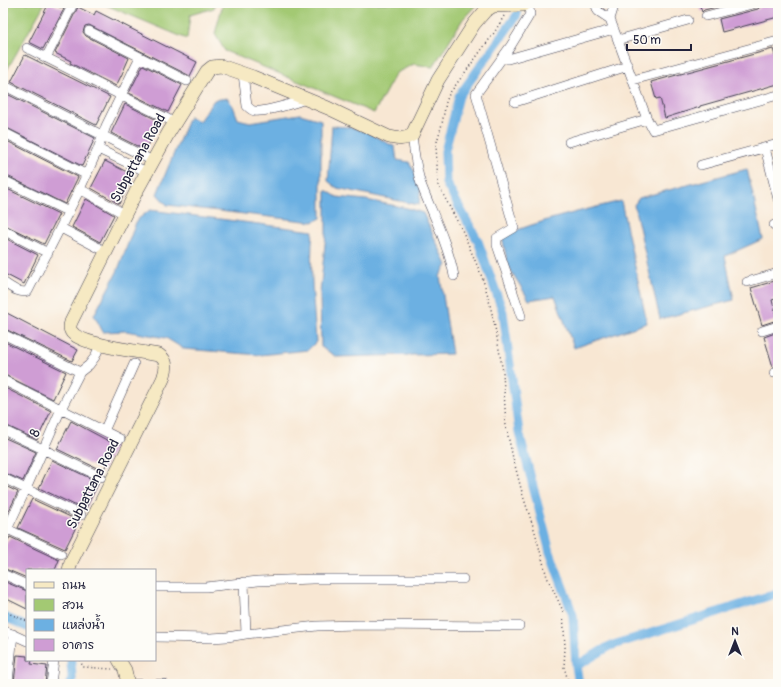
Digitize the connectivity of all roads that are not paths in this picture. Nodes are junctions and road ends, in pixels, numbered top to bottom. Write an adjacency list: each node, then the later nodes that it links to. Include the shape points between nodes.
1 (527, 3): 29 (street, via 493,6 485,11 438,80); 53 (street, via 530,14 476,94 514,228 497,238 497,245)
2 (595, 3): 7 (street, via 598,11)
3 (614, 3): 7 (street)
4 (73, 4): 15 (street)
5 (750, 4): 6 (street)
6 (706, 16)
7 (610, 19): 9 (street)
8 (688, 20): 11 (street)
9 (614, 29): 11 (street); 16 (street)
10 (89, 31): 14 (street)
11 (618, 40): 17 (street)
12 (778, 41): 20 (street)
13 (26, 48): 15 (street)
14 (140, 57): 19 (street); 23 (street)
15 (46, 58): 23 (street)
16 (508, 59)
17 (628, 66): 20 (street); 25 (street)
18 (243, 74): 24 (street, Subpattana Road); 24 (street, via 247,106 255,111); 36 (street, Subpattana Road, via 221,66 207,70 168,132)
19 (187, 80)
20 (633, 80): 27 (street)
21 (7, 87): 30 (street)
22 (778, 95): 27 (street, via 653,130)
23 (121, 96): 26 (street); 30 (street)
24 (307, 99): 29 (street, Subpattana Road, via 388,137 399,139)
25 (515, 102)
26 (168, 119)
27 (648, 119): 31 (street)
28 (3, 132): 37 (street)
29 (412, 135): 50 (street, via 421,182 444,240)
30 (102, 136): 34 (street); 36 (street)
31 (569, 142)
32 (778, 144): 33 (street)
33 (765, 148): 35 (street); 38 (street)
34 (98, 149): 36 (street); 37 (street)
35 (701, 165)
36 (150, 167): 57 (street, Subpattana Road, via 70,322 69,327 75,335)
37 (87, 175): 41 (street)
38 (775, 178): 40 (street); 42 (street)
39 (3, 180): 44 (street)
40 (763, 181)
41 (80, 189): 43 (street); 44 (street)
42 (778, 199)
43 (119, 211)
44 (69, 212): 45 (street)
45 (61, 228): 47 (street); 48 (street)
46 (3, 230): 48 (street)
47 (99, 248)
48 (48, 253): 51 (street, via 28,291 24,293)
49 (778, 273): 52 (street)
50 (454, 276)
51 (3, 282)
52 (747, 282)
53 (521, 316)
54 (778, 326): 55 (street)
55 (762, 331)
56 (3, 334): 59 (street)
57 (100, 344): 59 (street, 8, via 95,357); 73 (street, Subpattana Road, via 121,350 159,355 166,362 166,369 164,379)
58 (134, 364): 63 (street)
59 (80, 372): 61 (street, 8)
60 (3, 380): 61 (street)
61 (61, 409): 63 (street); 65 (street, 8)
62 (3, 430): 65 (street)
63 (104, 431): 64 (street)
64 (120, 439)
65 (44, 450): 66 (street); 68 (street, 8)
66 (101, 477)
67 (3, 478): 68 (street)
68 (26, 489): 69 (street); 70 (street, 8)
69 (81, 515)
70 (5, 528): 71 (street, 8); 72 (street)
71 (3, 538)
72 (61, 554)
73 (69, 569)
74 (3, 574): 77 (street)
75 (463, 579): 76 (street, via 313,579)
76 (244, 582): 78 (street, via 206,587); 82 (street)
77 (26, 585)
78 (156, 588)
79 (519, 626): 82 (street, via 359,625 303,627)
80 (3, 630): 81 (street)
81 (13, 634): 84 (street); 87 (street)
82 (246, 634): 83 (street, via 211,638)
83 (156, 638)
84 (26, 640)
85 (54, 661): 89 (street)
86 (125, 674): 88 (lane)
87 (8, 682)
88 (165, 682)
89 (51, 684)

